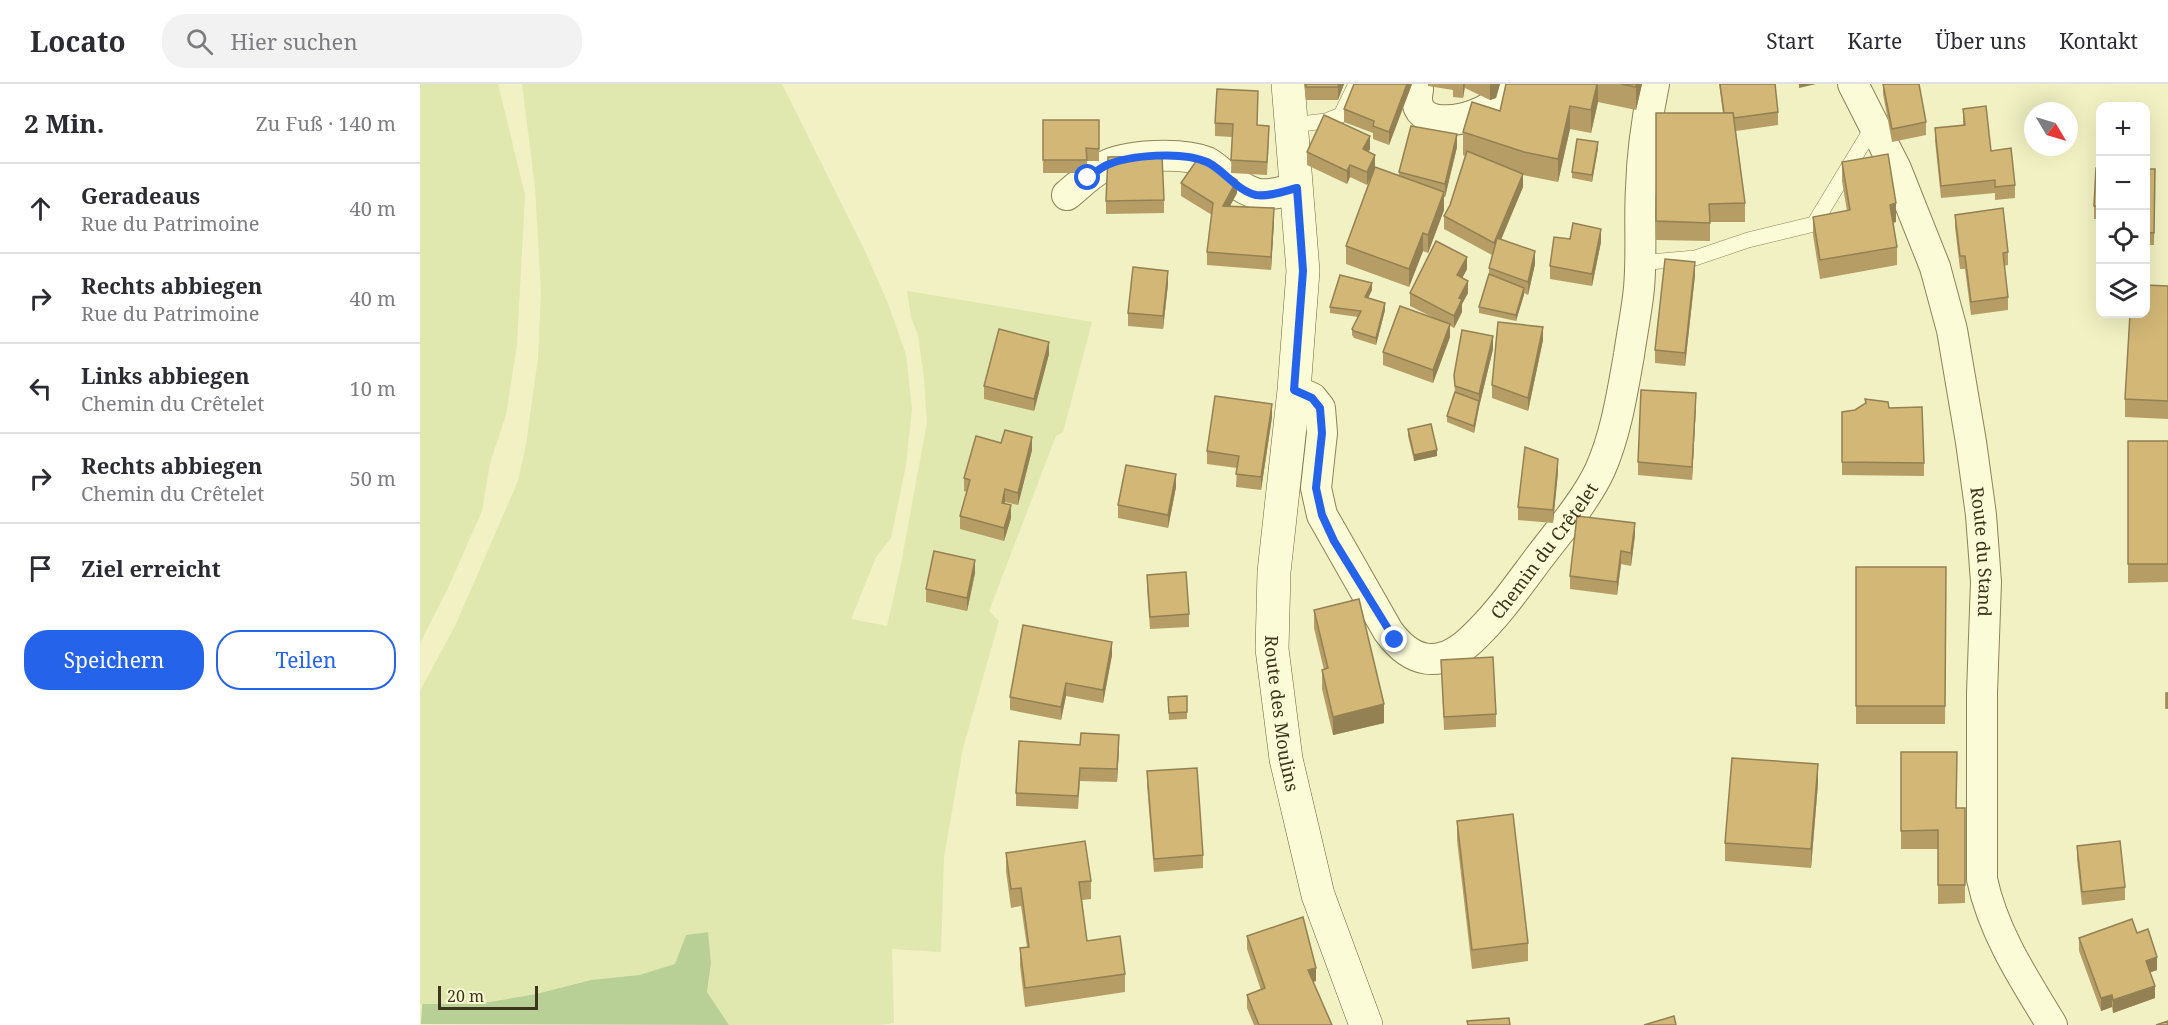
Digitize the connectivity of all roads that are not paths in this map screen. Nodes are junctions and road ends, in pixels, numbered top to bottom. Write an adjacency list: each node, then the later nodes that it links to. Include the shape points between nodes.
1 (1288, 84): 7 (street, Route des Moulins)
2 (1356, 84): 7 (lane, via 1341,115)
3 (1505, 84): 6 (street, via 1496,102 1478,115 1448,122 1428,117 1421,110 1417,104)
4 (1654, 84): 11 (street, Chemin du Crêtelet, via 1642,165)
5 (1853, 84): 8 (street, Route du Stand)
6 (1418, 90)
7 (1292, 125): 9 (street, Route des Moulins)
8 (1875, 126): 11 (lane, via 1814,224 1695,258); 14 (street, Route du Stand, via 1915,212 1935,267 1952,330 1976,474 1986,582 1982,693 1984,888 2008,949)
9 (1297, 188): 10 (street, via 1257,195 1195,158 1145,157 1101,168); 12 (street, Route des Moulins, via 1303,271)
10 (1067, 195)
11 (1639, 263): 12 (street, Chemin du Crêtelet, via 1636,315 1623,392 1600,470 1506,603 1470,642 1440,659 1422,659 1395,640 1326,525 1316,488 1322,433 1320,408 1312,398)
12 (1294, 390): 13 (street, Route des Moulins, via 1274,572 1272,649 1278,704 1286,759 1318,895)
13 (1366, 1025)
14 (2052, 1025)

